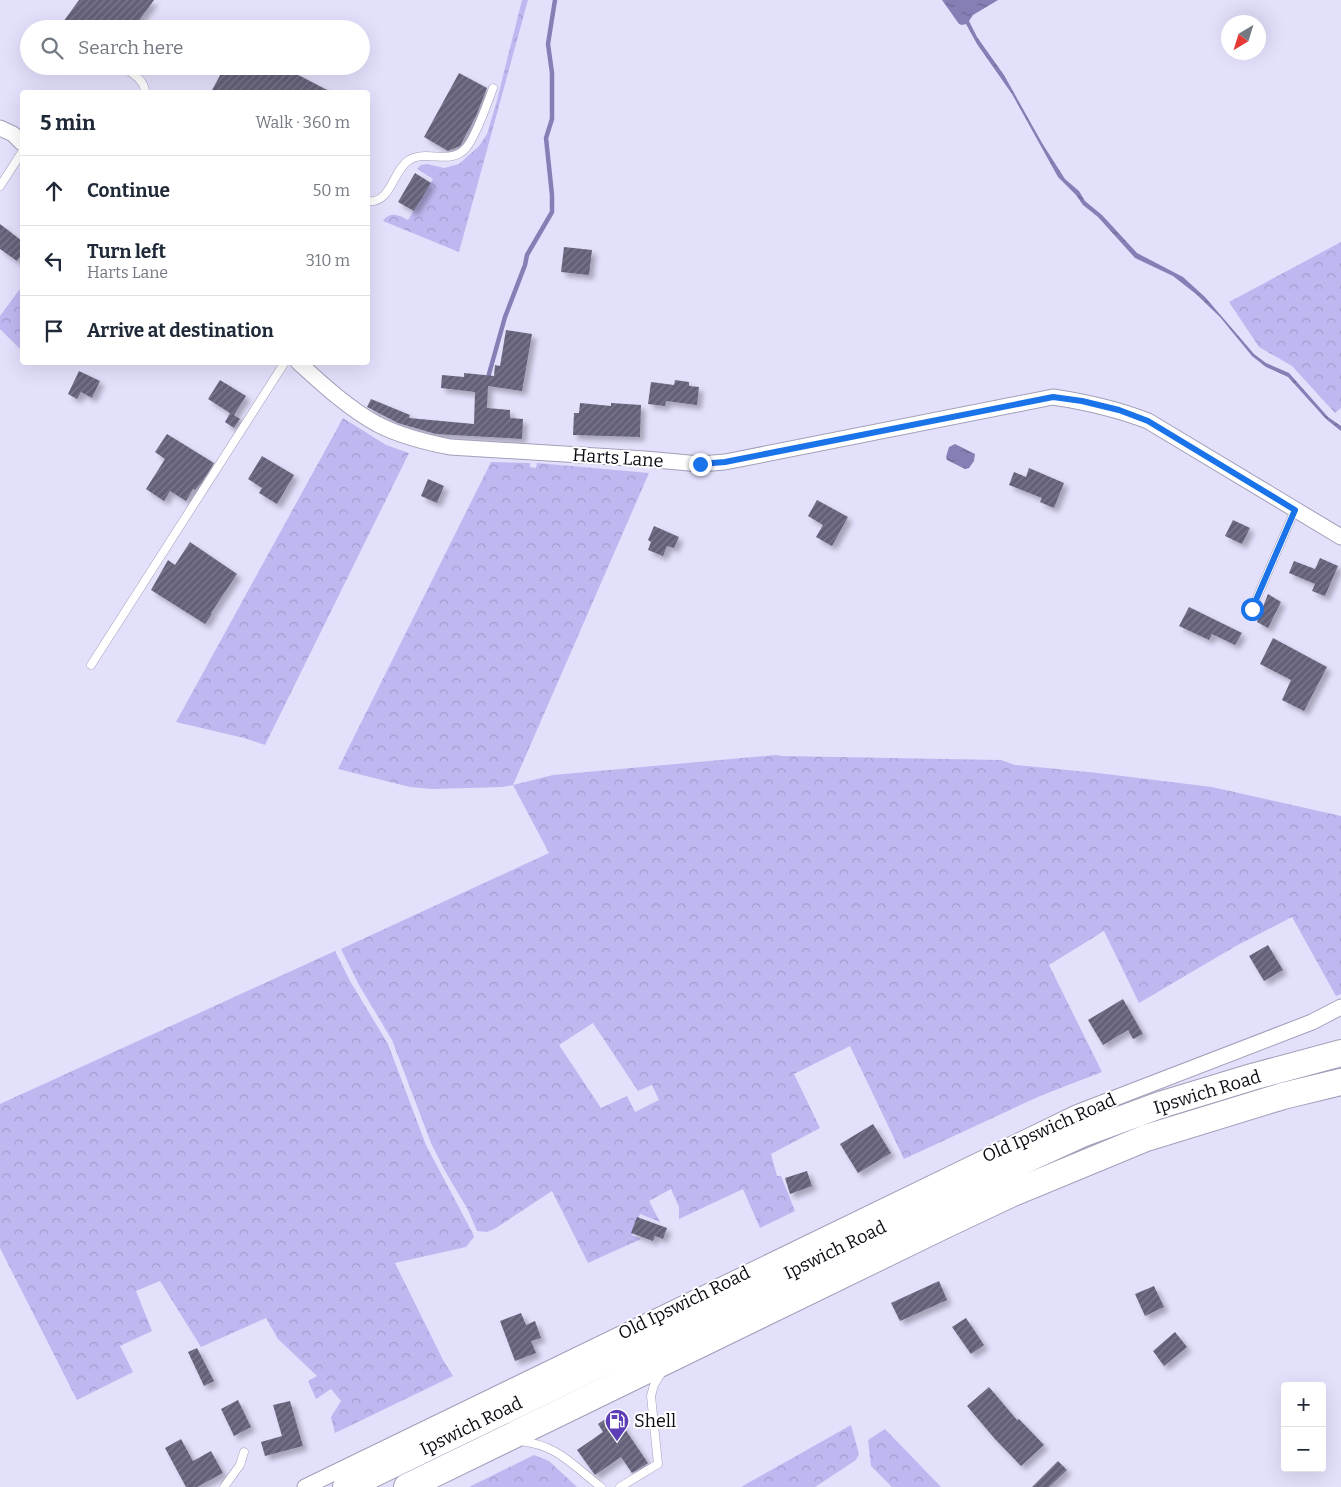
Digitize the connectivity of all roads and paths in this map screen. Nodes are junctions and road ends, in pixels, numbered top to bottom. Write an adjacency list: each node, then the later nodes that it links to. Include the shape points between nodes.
1 (134, 75): 3 (lane)
2 (493, 88): 8 (lane, via 467,147 453,157 425,154 408,160 387,192)
3 (145, 90)
4 (0, 128): 5 (street)
5 (20, 141)
6 (20, 155): 7 (lane)
7 (0, 186)
8 (370, 202)
9 (283, 365): 14 (lane)
10 (301, 365): 11 (street, Harts Lane, via 375,423 424,442 450,447 700,464 725,462 1053,397 1082,401 1148,421)
11 (1295, 510): 12 (street, Harts Lane); 13 (lane)
12 (1341, 537)
13 (1252, 609)
14 (91, 665)
15 (1341, 1007): 24 (street, Old Ipswich Road, via 1312,1022 1076,1113)
16 (1341, 1036): 19 (highway, via 1192,1084)
17 (1341, 1053): 19 (highway, Ipswich Road)
18 (1341, 1082): 20 (highway, Ipswich Road, via 1283,1096 1146,1138 952,1221)
19 (1160, 1106): 25 (highway, Ipswich Road, via 1084,1133 1016,1163)
20 (669, 1360): 21 (highway, Ipswich Road); 28 (lane, via 651,1396 658,1464)
21 (505, 1440): 26 (highway, Ipswich Road); 27 (lane, via 544,1446 570,1460)
22 (244, 1452): 23 (lane, via 240,1465)
23 (224, 1487)
24 (305, 1487)
25 (346, 1487)
26 (406, 1487)
27 (601, 1487)
28 (620, 1487)

